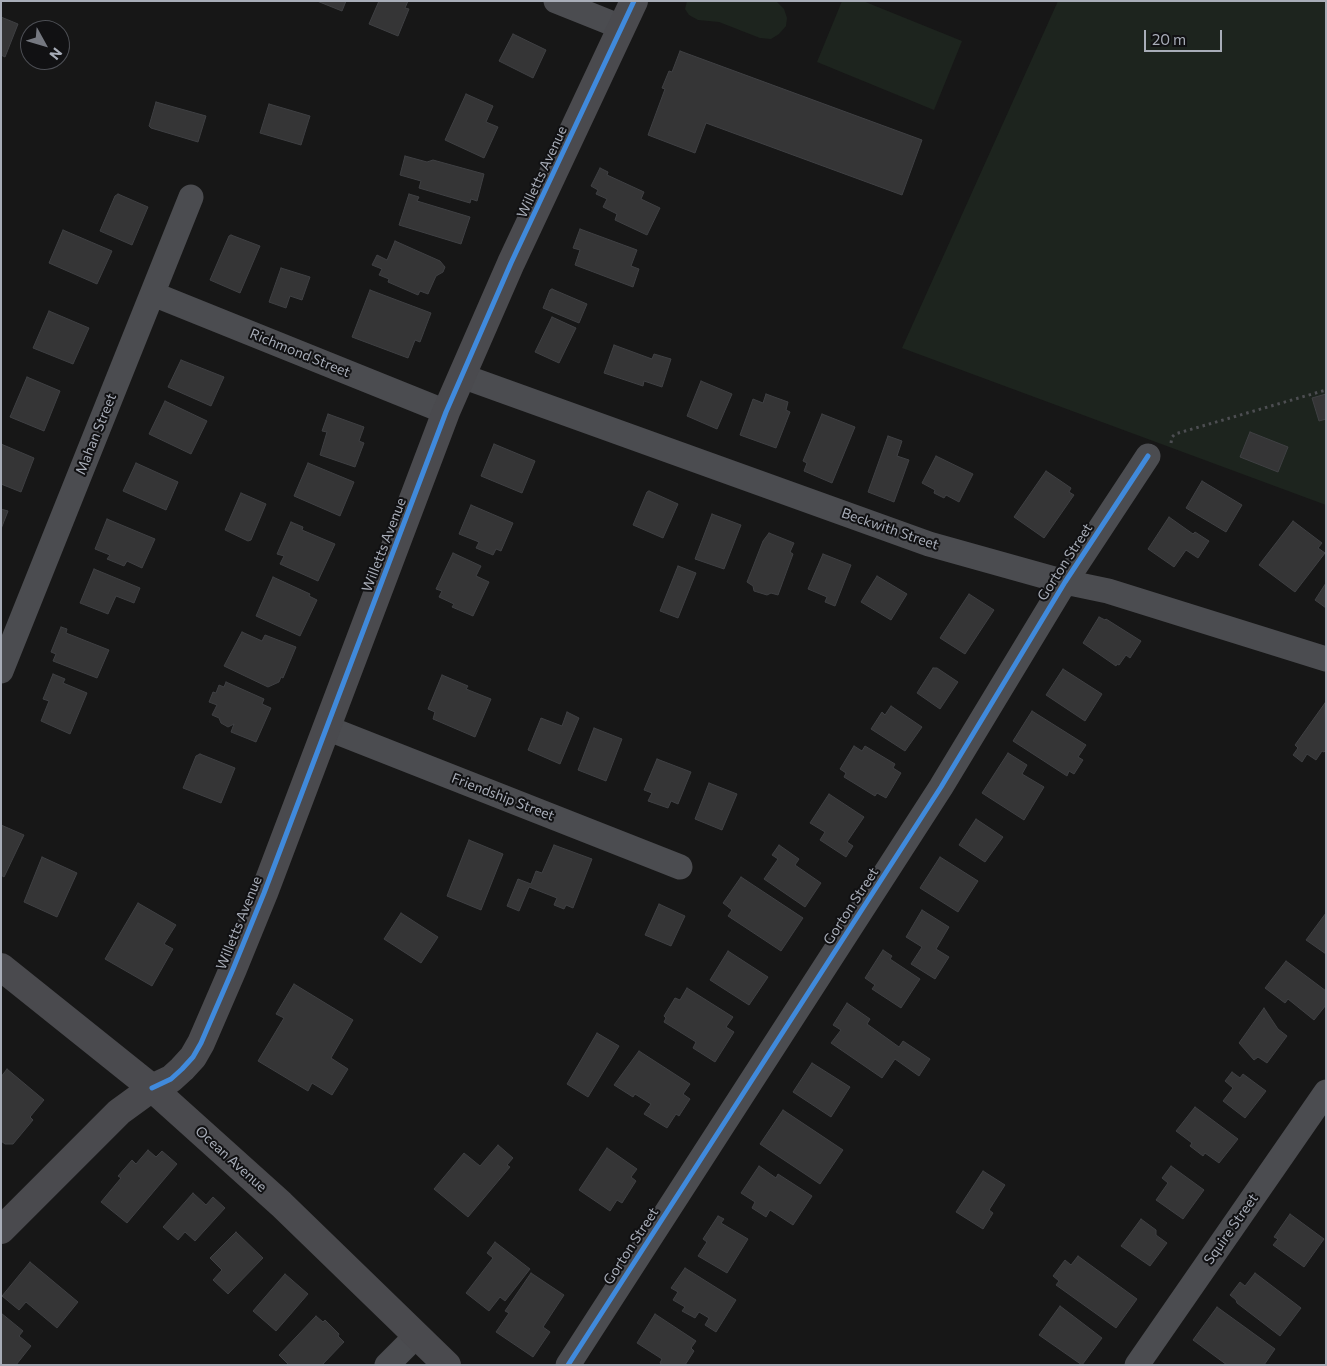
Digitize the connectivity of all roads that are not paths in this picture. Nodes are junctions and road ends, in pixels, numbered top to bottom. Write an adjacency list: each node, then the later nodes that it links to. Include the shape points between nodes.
1 (556, 1): 3 (street)
2 (634, 1): 3 (street, Willetts Avenue)
3 (621, 27): 6 (street, Willetts Avenue)
4 (190, 197): 5 (street, Mahan Street)
5 (153, 294): 7 (street, Richmond Street); 11 (street, Mahan Street)
6 (462, 376): 7 (street, Willetts Avenue); 9 (street, Beckwith Street, via 928,544)
7 (446, 412): 12 (street, Willetts Avenue)
8 (1148, 456): 9 (street, Gorton Street)
9 (1065, 582): 10 (street, Beckwith Street, via 1108,591); 22 (street, Gorton Street, via 941,787)
10 (1326, 659)
11 (1, 671)
12 (327, 728): 13 (street, Friendship Street); 15 (street, Willetts Avenue, via 237,960 201,1043 182,1069 171,1079)
13 (680, 867)
14 (1, 967): 15 (street, Ocean Avenue)
15 (152, 1088): 17 (street, Willetts Avenue, via 119,1112); 18 (street, Ocean Avenue, via 281,1204)
16 (1326, 1092): 19 (street, Squire Street)
17 (1, 1230)
18 (417, 1335): 20 (street); 21 (street, Ocean Avenue)
19 (1147, 1361)
20 (387, 1365)
21 (447, 1365)
22 (568, 1365)

